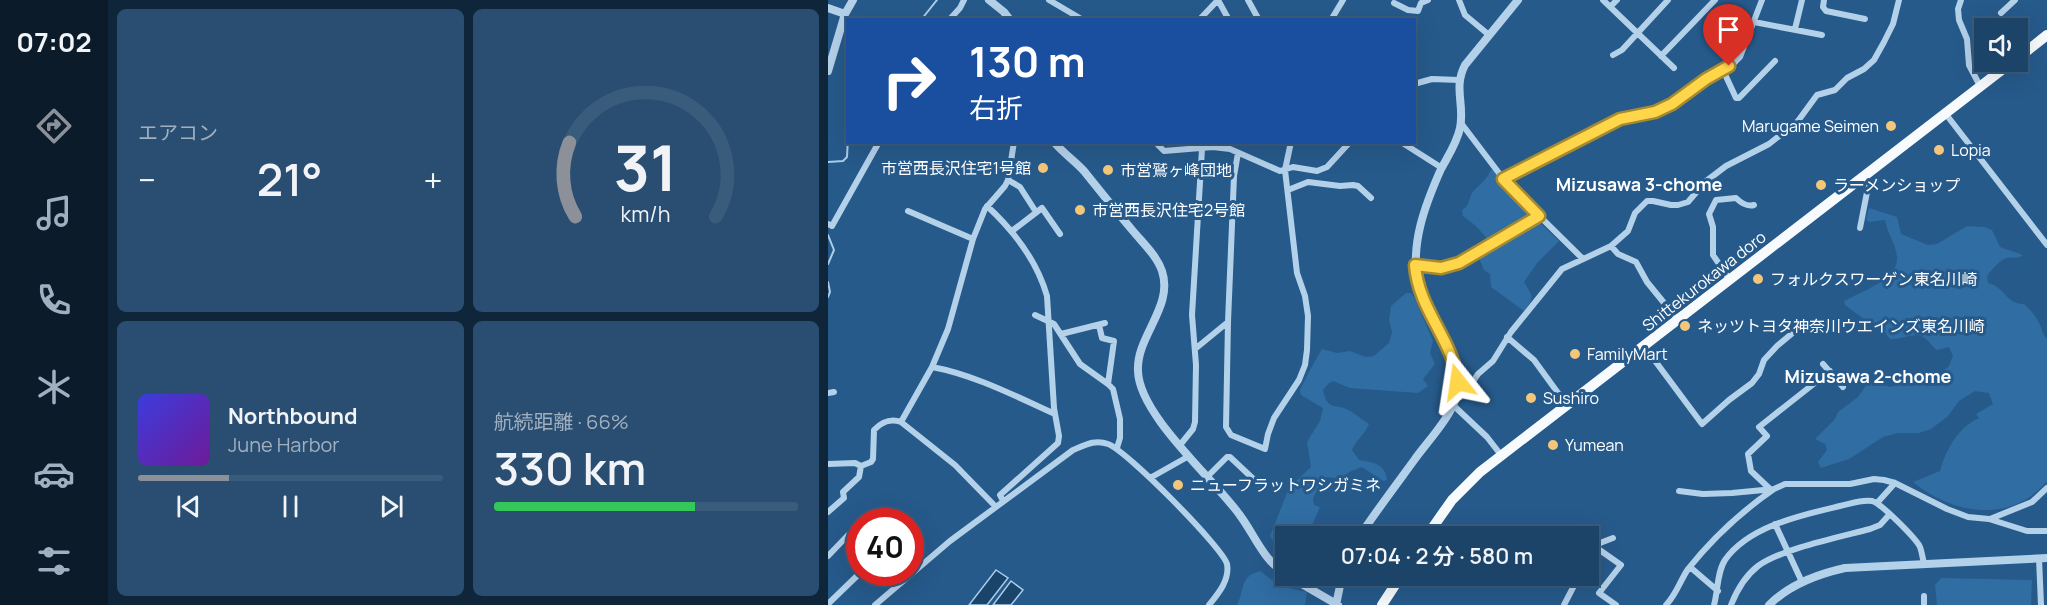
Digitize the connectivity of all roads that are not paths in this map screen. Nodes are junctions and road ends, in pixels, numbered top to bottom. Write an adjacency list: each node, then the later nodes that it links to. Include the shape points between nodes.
1 (853, 0): 26 (street)
2 (964, 0): 27 (street)
3 (989, 0): 28 (street)
4 (1049, 0): 29 (street)
5 (1248, 0): 32 (street)
6 (1343, 0): 33 (street)
7 (1428, 0): 21 (street, via 1415,12)
8 (1454, 0): 24 (street)
9 (1459, 0): 24 (street)
10 (1518, 0): 38 (street)
11 (1603, 0): 22 (street)
12 (1617, 0): 22 (street)
13 (1668, 0): 37 (street)
14 (1715, 0): 43 (street)
15 (1762, 0): 35 (street)
16 (1802, 0): 36 (street)
17 (1824, 0): 34 (street, via 1826,11)
18 (1899, 0): 81 (street, via 1884,42 1864,69 1835,90 1817,95 1798,121 1769,144 1726,166 1688,202 1671,205 1647,201 1635,213 1628,231)
19 (1961, 0): 51 (street, via 1959,20 1967,39 1969,64)
20 (2015, 0): 25 (street)
21 (1394, 3)
22 (1610, 7): 37 (street)
23 (828, 8): 26 (street)
24 (1462, 8): 38 (street)
25 (2001, 13)
26 (845, 14): 47 (street)
27 (951, 18)
28 (1008, 18)
29 (1080, 18)
30 (1201, 18): 31 (street, via 1218,0)
31 (1229, 18)
32 (1258, 18)
33 (1332, 18)
34 (1865, 19)
35 (1754, 22): 36 (street); 46 (street, via 1740,57)
36 (1795, 29): 39 (street)
37 (1638, 33): 42 (street); 43 (street)
38 (1489, 35): 49 (street, via 1465,65)
39 (1822, 35)
40 (2046, 37): 41 (main road)
41 (2028, 50)
42 (1613, 55)
43 (1661, 56): 45 (street)
44 (1775, 62): 46 (street, via 1739,98)
45 (1674, 68)
46 (1723, 70): 66 (street, via 1672,104 1620,119)
47 (828, 71)
48 (1999, 72): 51 (main road, Shittekurokawa doro)
49 (1459, 80): 50 (street); 53 (street)
50 (1416, 84)
51 (1980, 86): 52 (main road, Shittekurokawa doro)
52 (1945, 113): 65 (main road, Shittekurokawa doro); 80 (street)
53 (1461, 123): 63 (street); 66 (street)
54 (878, 144): 75 (street, via 832,226)
55 (1014, 144): 67 (street)
56 (1056, 144): 103 (street, via 1083,170 1160,266 1163,296 1138,362 1139,383)
57 (1157, 144): 61 (street, via 1164,151)
58 (1292, 144): 64 (street)
59 (1348, 144): 64 (street, via 1327,167 1317,171 1293,167)
60 (1404, 144): 63 (street)
61 (1202, 149): 62 (street, via 1213,147); 93 (street, via 1193,293)
62 (1238, 153): 64 (street); 88 (street)
63 (1442, 168): 83 (street, via 1422,222)
64 (1285, 170): 68 (street)
65 (1861, 178): 76 (street, via 1868,187); 84 (main road, Shittekurokawa doro)
66 (1503, 179): 74 (street)
67 (1008, 180): 71 (street); 73 (street, via 1020,187)
68 (1288, 190): 69 (street, via 1308,182 1353,185); 88 (street, via 1297,273 1308,316 1307,350 1299,380 1274,418 1265,449 1227,432)
69 (1371, 198)
70 (1755, 205): 84 (street, via 1736,198 1716,200 1709,214 1713,255)
71 (987, 206): 77 (street); 79 (street)
72 (908, 211): 79 (street)
73 (1036, 212): 77 (street); 78 (street, via 1042,208)
74 (1539, 216): 82 (street); 83 (street, via 1459,263 1441,268)
75 (828, 224)
76 (1860, 228)
77 (1012, 231): 86 (street, via 1042,279)
78 (1060, 234)
79 (973, 239): 95 (street, via 948,329)
80 (2047, 245)
81 (1611, 246): 82 (street); 87 (street, via 1636,262)
82 (1583, 259): 91 (street, via 1562,268)
83 (1415, 265): 99 (street, via 1419,291 1453,359 1458,391)
84 (1731, 280): 87 (main road, Shittekurokawa doro)
85 (1035, 315): 86 (street)
86 (1049, 320): 90 (street); 101 (street)
87 (1678, 320): 92 (main road, Shittekurokawa doro)
88 (1228, 322): 93 (street)
89 (1812, 323): 92 (street, via 1801,326 1784,340 1764,360 1752,383 1702,424)
90 (1060, 334): 97 (street, via 1080,364); 97 (street, via 1102,324 1102,338 1114,341)
91 (1507, 337): 99 (street, via 1493,361); 100 (street, via 1534,360)
92 (1644, 346): 100 (main road, Shittekurokawa doro)
93 (1195, 349): 103 (street, via 1195,422)
94 (1823, 364): 96 (street)
95 (932, 367): 101 (street, via 1006,392); 102 (street)
96 (1830, 371): 98 (street); 114 (street, via 1759,427 1767,436 1748,454 1751,471)
97 (1108, 384): 104 (street, via 1113,389 1120,419)
98 (1843, 387)
99 (1454, 402): 105 (street); 123 (street)
100 (1566, 404): 105 (main road, Shittekurokawa doro)
101 (1055, 414): 116 (street, via 1058,443 1000,495)
102 (901, 422): 108 (street, via 887,420 874,430 873,459); 118 (street, via 955,465)
103 (1180, 445): 106 (street)
104 (1117, 448): 110 (street); 116 (street, via 1101,441 1073,450)
105 (1501, 455): 124 (main road, Shittekurokawa doro, via 1452,500)
106 (1188, 456): 109 (street); 110 (street)
107 (828, 464): 108 (street)
108 (861, 466): 119 (street, via 859,477 843,492 844,498)
109 (1208, 477): 112 (street, via 1230,457); 134 (street, via 1241,515 1265,557)
110 (1150, 478): 147 (street, via 1227,564 1226,579)
111 (1895, 483): 114 (street, via 1874,479 1850,484 1785,484); 117 (street); 121 (street, via 1947,509)
112 (1263, 488)
113 (2047, 488): 121 (street, via 2032,502)
114 (1771, 489): 115 (street, via 1702,494); 135 (street)
115 (1679, 491)
116 (1003, 501): 118 (street)
117 (1877, 503): 120 (street); 122 (street, via 1864,501)
118 (996, 507): 146 (street)
119 (828, 512)
120 (1889, 514): 130 (street, via 1880,525 1870,529); 133 (street, via 1920,547)
121 (1989, 519): 125 (street, via 2027,531)
122 (1775, 524): 130 (street); 142 (street, via 1747,539 1725,560)
123 (1367, 526)
124 (1434, 526)
125 (2047, 531)
126 (846, 537): 131 (street)
127 (1613, 538): 128 (street)
128 (1599, 543)
129 (1599, 550): 150 (street, via 1621,565 1599,593)
130 (1788, 552): 136 (street); 153 (street, via 1758,566 1745,579)
131 (828, 556)
132 (2043, 558): 133 (street); 156 (street)
133 (1924, 563): 136 (street, via 1845,568)
134 (1275, 565)
135 (1690, 567): 142 (street); 151 (street)
136 (1802, 582): 154 (street)
137 (847, 586): 144 (street)
138 (1306, 586): 145 (street)
139 (1340, 586): 145 (street)
140 (1394, 586): 148 (main road)
141 (1574, 586): 149 (street)
142 (1718, 591): 152 (street)
143 (1924, 596): 155 (street)
144 (828, 604)
145 (1337, 604)
146 (875, 605)
147 (1209, 605)
148 (1382, 605)
149 (1564, 605)
150 (1616, 605)
151 (1666, 605)
152 (1714, 605)
153 (1731, 605)
154 (1769, 605)
155 (1924, 605)
156 (2041, 605)

